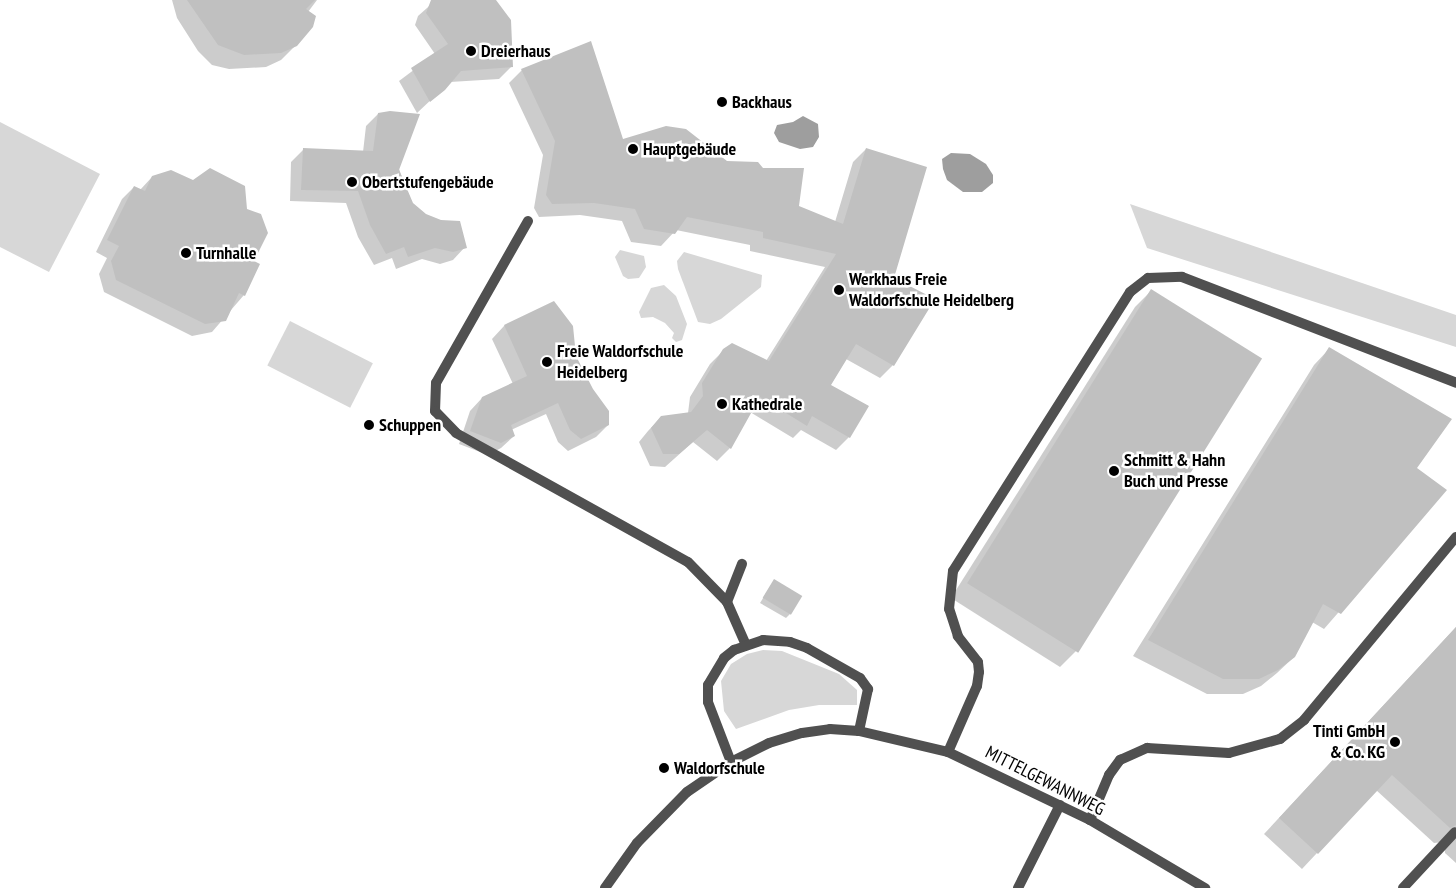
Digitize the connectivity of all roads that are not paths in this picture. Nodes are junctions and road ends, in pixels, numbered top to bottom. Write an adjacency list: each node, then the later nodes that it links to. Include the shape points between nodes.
1 (528, 221): 5 (street, via 436,383 435,411 456,433 688,562)
2 (1456, 383): 8 (street, via 1182,277 1148,278 1130,292 953,571 949,610 958,636 978,662 979,672 977,686)
3 (1456, 537): 11 (street, via 1304,720 1280,739 1229,753 1177,748 1140,751 1120,760 1109,775)
4 (742, 564): 5 (street)
5 (727, 602): 6 (street)
6 (746, 646): 7 (street, via 763,640 790,642 826,657 860,678 868,689); 9 (street, via 734,650 718,665 708,685 708,702)
7 (859, 731): 8 (street, MITTELGEWANNWEG); 9 (street, MITTELGEWANNWEG, via 802,733 769,743)
8 (948, 752): 10 (street, MITTELGEWANNWEG)
9 (731, 762): 13 (street, MITTELGEWANNWEG, via 675,804 637,843)
10 (1060, 805): 11 (street, MITTELGEWANNWEG); 14 (street)
11 (1090, 820): 15 (street, MITTELGEWANNWEG)
12 (1455, 832): 16 (street)
13 (605, 888)
14 (1018, 888)
15 (1205, 888)
16 (1402, 888)

